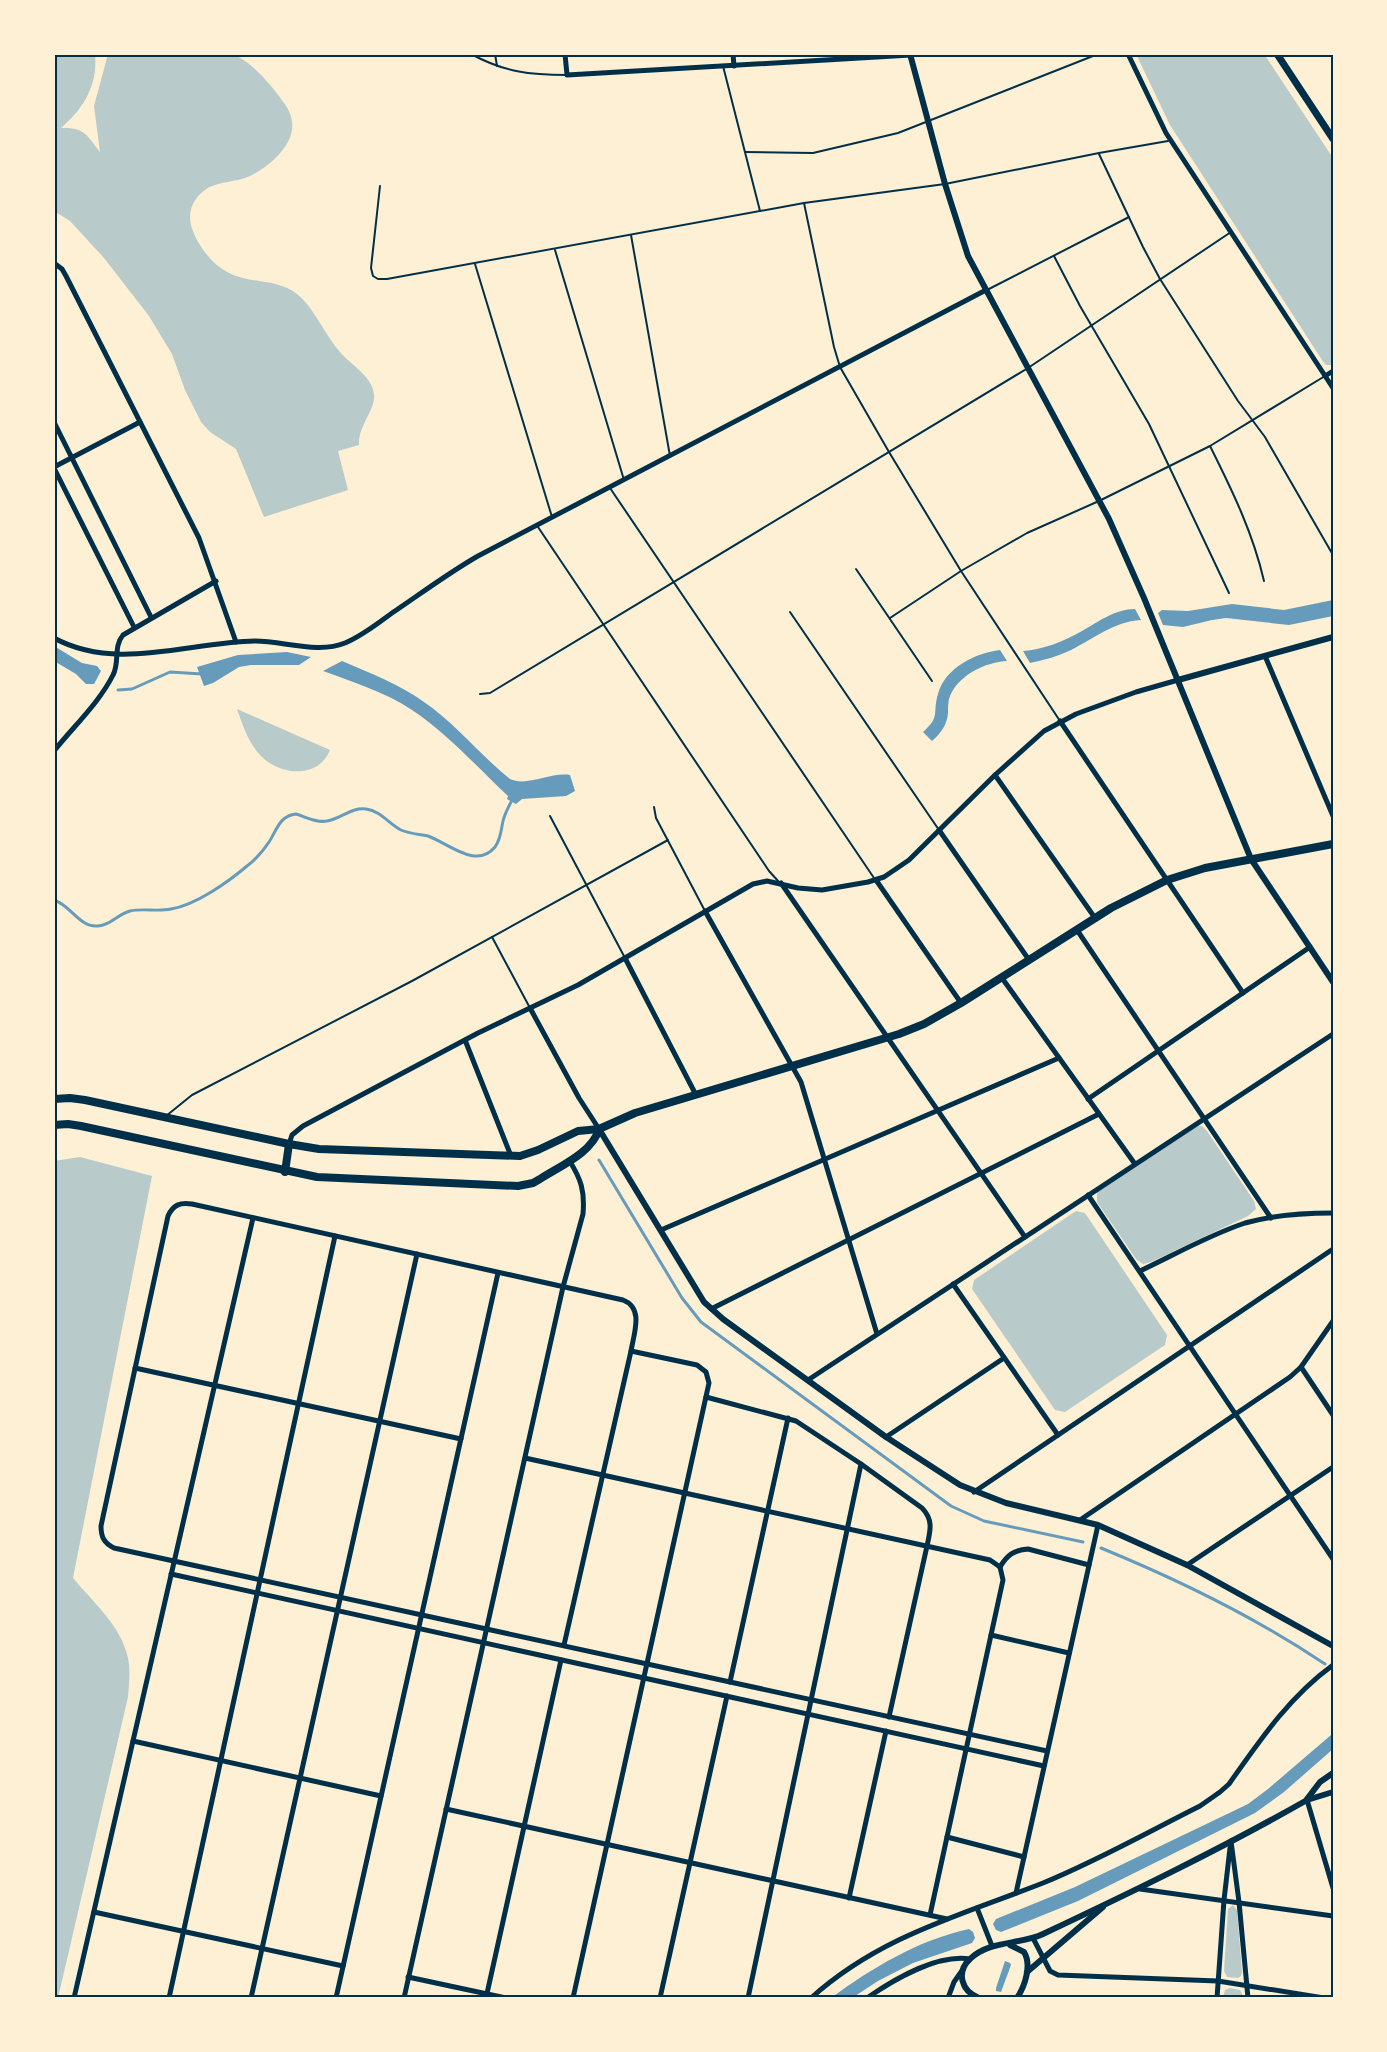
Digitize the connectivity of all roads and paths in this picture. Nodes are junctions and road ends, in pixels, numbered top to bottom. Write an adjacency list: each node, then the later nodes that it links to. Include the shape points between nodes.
1 (471, 54): 9 (lane)
2 (495, 54): 9 (lane)
3 (565, 54): 12 (street)
4 (733, 54): 11 (street)
5 (1098, 54): 13 (lane)
6 (1128, 54): 15 (street)
7 (1277, 54): 14 (main road)
8 (910, 55): 11 (street); 13 (street)
9 (497, 66): 12 (lane, via 532,75)
10 (723, 66): 11 (street); 12 (street); 16 (lane)
11 (734, 66)
12 (567, 75)
13 (929, 121): 16 (lane, via 898,133 813,153); 18 (street)
14 (1333, 140)
15 (1171, 141): 17 (lane); 23 (street)
16 (745, 152): 21 (lane)
17 (1099, 153): 18 (lane); 22 (lane)
18 (945, 184): 20 (lane); 30 (street, via 968,256)
19 (380, 186): 28 (lane, via 373,276 398,278)
20 (804, 203): 21 (lane); 32 (lane)
21 (760, 211): 24 (lane)
22 (1129, 217): 26 (lane); 29 (lane)
23 (1231, 232): 29 (lane); 35 (street)
24 (631, 235): 25 (lane); 42 (lane)
25 (555, 249): 28 (lane); 46 (lane)
26 (1054, 256): 30 (lane); 31 (lane)
27 (54, 263): 39 (street, via 66,276)
28 (475, 264): 49 (lane)
29 (1160, 279): 31 (lane); 37 (lane)
30 (986, 290): 32 (street); 33 (street)
31 (1091, 325): 33 (lane); 44 (lane)
32 (840, 367): 41 (lane); 42 (street)
33 (1028, 368): 41 (lane); 48 (street)
34 (1333, 371): 35 (street)
35 (1324, 375): 36 (street); 37 (lane)
36 (1333, 388)
37 (1252, 420): 40 (lane); 51 (lane)
38 (54, 422): 43 (street)
39 (140, 422): 43 (street); 54 (street, via 199,538)
40 (1210, 446): 44 (lane); 55 (lane, via 1246,522)
41 (889, 452): 53 (lane); 56 (lane)
42 (670, 456): 46 (street)
43 (72, 458): 45 (street); 59 (street)
44 (1169, 466): 48 (lane); 57 (lane)
45 (54, 468): 62 (street)
46 (624, 480): 47 (street)
47 (610, 487): 49 (street); 56 (lane)
48 (1099, 501): 53 (lane, via 1027,533); 68 (street)
49 (552, 517): 50 (street)
50 (537, 525): 61 (lane); 65 (street, via 466,563 343,644 321,647)
51 (1333, 555)
52 (856, 569): 60 (lane)
53 (961, 571): 60 (lane); 71 (lane)
54 (216, 581): 59 (street); 65 (street)
55 (1264, 581)
56 (674, 582): 61 (lane); 81 (lane)
57 (1229, 593)
58 (790, 612): 77 (lane)
59 (151, 617): 62 (street)
60 (890, 618): 69 (lane)
61 (604, 625): 70 (lane, via 490,693); 83 (lane, via 769,872)
62 (134, 627): 66 (street, via 119,639)
63 (1333, 637): 67 (street)
64 (54, 638): 66 (street, via 78,648)
65 (236, 642): 66 (street)
66 (116, 654): 72 (street, via 109,681)
67 (1265, 656): 68 (street); 76 (street)
68 (1178, 680): 71 (street); 80 (street)
69 (932, 681)
70 (480, 694)
71 (1060, 721): 73 (street, via 1035,737); 82 (street)
72 (54, 751)
73 (994, 775): 77 (street); 86 (street)
74 (654, 807): 78 (lane)
75 (550, 816): 84 (lane)
76 (1333, 816)
77 (939, 830): 81 (street, via 901,867); 91 (street)
78 (668, 840): 84 (lane); 85 (lane)
79 (1333, 844): 80 (main road)
80 (1251, 859): 82 (main road); 89 (street)
81 (876, 880): 83 (street, via 822,890); 95 (street)
82 (1167, 880): 86 (main road); 94 (street)
83 (781, 884): 85 (street, via 753,884); 98 (street)
84 (586, 885): 88 (lane); 90 (lane)
85 (705, 911): 90 (street); 102 (street)
86 (1095, 918): 87 (main road)
87 (1077, 930): 91 (main road); 100 (street)
88 (492, 937): 96 (lane); 108 (lane, via 192,1095)
89 (1310, 947): 93 (street); 94 (street)
90 (625, 958): 96 (street); 103 (street)
91 (1029, 960): 92 (main road)
92 (1002, 978): 95 (main road); 101 (street)
93 (1333, 982)
94 (1243, 993): 100 (street)
95 (961, 1003): 98 (main road, via 924,1024)
96 (530, 1008): 99 (street); 111 (street)
97 (1333, 1034): 109 (street)
98 (887, 1038): 102 (main road); 106 (street)
99 (465, 1040): 112 (street, via 303,1126); 113 (street)
100 (1158, 1051): 105 (street); 109 (street)
101 (1059, 1058): 105 (street); 106 (street)
102 (793, 1066): 103 (main road); 114 (street)
103 (696, 1095): 111 (main road, via 624,1116)
104 (55, 1096): 108 (main road)
105 (1088, 1099): 107 (street)
106 (938, 1110): 114 (street); 118 (street)
107 (1099, 1114): 116 (street); 118 (street)
108 (164, 1117): 112 (main road)
109 (1204, 1119): 116 (street); 122 (street)
110 (54, 1125): 117 (main road, via 81,1126)
111 (598, 1129): 113 (main road, via 578,1131 529,1154); 115 (main road, via 590,1146); 123 (street)
112 (288, 1144): 113 (main road, via 337,1150); 117 (main road)
113 (511, 1156)
114 (825, 1159): 123 (street); 126 (street)
115 (569, 1160): 117 (main road, via 533,1183 518,1186 332,1178); 132 (street, via 580,1177 584,1202)
116 (1135, 1164): 119 (street)
117 (285, 1172)
118 (982, 1174): 125 (street); 126 (street)
119 (1088, 1195): 125 (street); 129 (street)
120 (1333, 1213): 122 (street)
121 (253, 1218): 124 (street); 140 (street, via 185,1203 174,1206 168,1216); 142 (street)
122 (1271, 1218): 129 (street, via 1232,1228)
123 (662, 1230): 133 (street, via 697,1293)
124 (335, 1236): 128 (street); 144 (street)
125 (1025, 1237): 131 (street)
126 (848, 1242): 133 (street); 135 (street)
127 (1333, 1249): 136 (street)
128 (417, 1254): 130 (street); 148 (street)
129 (1140, 1271): 136 (street)
130 (498, 1272): 132 (street); 151 (street)
131 (953, 1284): 135 (street); 138 (street)
132 (563, 1287): 137 (street, via 623,1300 634,1309); 152 (street)
133 (711, 1309): 141 (street)
134 (1333, 1321): 139 (street)
135 (877, 1334): 141 (street)
136 (1190, 1346): 145 (street); 149 (street)
137 (631, 1351): 143 (street, via 696,1365 706,1372); 155 (street)
138 (1004, 1358): 149 (street); 150 (street)
139 (1301, 1367): 145 (street); 146 (street)
140 (135, 1368): 142 (street); 165 (street, via 101,1526 103,1540 114,1548)
141 (808, 1380): 150 (street)
142 (215, 1385): 144 (street); 165 (street)
143 (706, 1397): 147 (street); 157 (street)
144 (299, 1403): 148 (street); 170 (street)
145 (1236, 1414): 158 (street); 160 (street)
146 (1333, 1415)
147 (788, 1418): 153 (street); 159 (street)
148 (380, 1421): 151 (street); 172 (street)
149 (1058, 1435): 156 (street)
150 (886, 1437): 156 (street)
151 (461, 1439): 174 (street)
152 (525, 1458): 155 (street); 175 (street)
153 (861, 1464): 162 (street); 163 (street, via 922,1508 931,1526)
154 (1333, 1467): 158 (street)
155 (602, 1475): 157 (street); 179 (street)
156 (974, 1492): 160 (street)
157 (685, 1493): 159 (street); 183 (street)
158 (1291, 1496): 164 (street); 167 (street)
159 (767, 1511): 162 (street); 186 (street)
160 (1080, 1520): 161 (street)
161 (1098, 1525): 166 (street); 167 (street)
162 (848, 1529): 163 (street); 188 (street)
163 (927, 1546): 168 (street, via 990,1560); 190 (street)
164 (1333, 1559)
165 (175, 1560): 169 (street); 170 (street)
166 (1089, 1565): 168 (street, via 1019,1549); 181 (street)
167 (1187, 1565): 180 (street)
168 (1000, 1567): 177 (street, via 1003,1580)
169 (171, 1574): 171 (street); 193 (street)
170 (260, 1579): 171 (street); 172 (street)
171 (257, 1593): 173 (street); 196 (street)
172 (340, 1596): 173 (street); 174 (street)
173 (337, 1611): 176 (street); 199 (street)
174 (422, 1614): 175 (street); 176 (street)
175 (486, 1628): 178 (street); 179 (street)
176 (419, 1629): 178 (street); 201 (street)
177 (991, 1635): 181 (street); 192 (street)
178 (483, 1643): 182 (street); 203 (street)
179 (564, 1645): 183 (street)
180 (1333, 1646)
181 (1069, 1653): 195 (street)
182 (561, 1660): 185 (street); 204 (street)
183 (647, 1663): 185 (street); 186 (street)
184 (1333, 1665): 213 (street, via 1278,1716 1220,1792 1200,1806)
185 (644, 1678): 187 (street); 207 (street)
186 (730, 1682): 188 (street)
187 (727, 1696): 189 (street); 209 (street)
188 (811, 1699): 189 (street); 190 (street)
189 (808, 1714): 191 (street); 210 (street)
190 (889, 1716): 192 (street)
191 (886, 1731): 194 (street); 214 (street)
192 (969, 1734): 194 (street); 195 (street)
193 (133, 1741): 196 (street); 219 (street)
194 (966, 1749): 197 (street); 205 (street)
195 (1047, 1751): 197 (street)
196 (221, 1761): 199 (street); 223 (street)
197 (1044, 1766): 208 (street)
198 (1333, 1773): 202 (street, via 1320,1782)
199 (300, 1778): 201 (street); 227 (street)
200 (1333, 1792): 202 (street)
201 (381, 1796): 230 (street)
202 (1307, 1800): 206 (street); 211 (street)
203 (446, 1809): 204 (street); 233 (street)
204 (524, 1827): 207 (street); 236 (street)
205 (947, 1838): 208 (street); 220 (street)
206 (1231, 1841): 212 (street); 215 (street); 217 (street)
207 (607, 1845): 209 (street); 243 (street)
208 (1024, 1857): 213 (street)
209 (690, 1863): 210 (street); 244 (street)
210 (773, 1881): 214 (street); 245 (street)
211 (1333, 1888)
212 (1140, 1889): 215 (street); 216 (street)
213 (1016, 1893): 218 (street)
214 (849, 1898): 220 (street)
215 (1224, 1900): 217 (street); 234 (street)
216 (1110, 1901): 224 (street); 228 (street)
217 (1239, 1902): 221 (street); 235 (street)
218 (977, 1908): 222 (street); 226 (street)
219 (94, 1912): 223 (street); 237 (street)
220 (930, 1915): 222 (street)
221 (1333, 1916)
222 (948, 1919): 246 (street, via 880,1948)
223 (183, 1931): 227 (street); 238 (street)
224 (1033, 1938): 225 (street); 228 (street)
225 (1007, 1944): 226 (street); 232 (street, via 1024,1952)
226 (992, 1946): 229 (street)
227 (262, 1949): 230 (street); 239 (street)
228 (1042, 1958): 232 (street); 234 (street, via 1050,1971 1058,1975)
229 (970, 1959): 231 (street); 247 (street, via 952,1958 925,1967)
230 (344, 1966): 240 (street)
231 (961, 1972): 248 (street); 249 (street, via 968,1992)
232 (1027, 1972): 250 (street)
233 (408, 1977): 236 (street); 241 (street)
234 (1218, 1981): 235 (street); 251 (street)
235 (1247, 1985): 252 (street); 253 (street)
236 (487, 1996): 242 (street)
237 (74, 1998)
238 (169, 1998)
239 (251, 1998)
240 (336, 1998)
241 (404, 1998)
242 (506, 1998)
243 (573, 1998)
244 (660, 1998)
245 (748, 1998)
246 (811, 1998)
247 (867, 1998)
248 (948, 1998)
249 (979, 1998)
250 (1017, 1998)
251 (1217, 1998)
252 (1248, 1998)
253 (1324, 1998)

